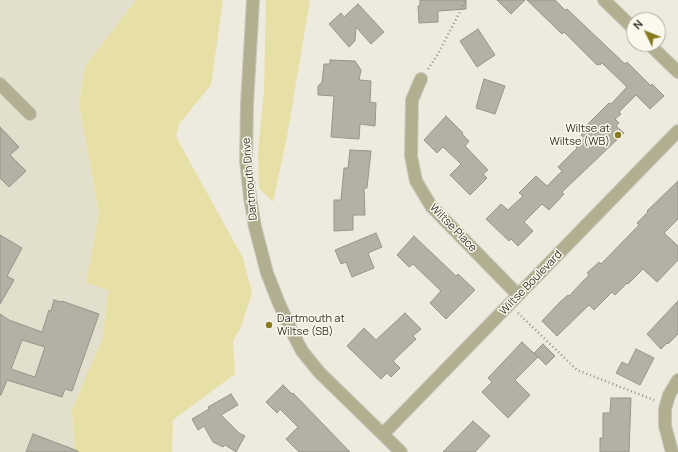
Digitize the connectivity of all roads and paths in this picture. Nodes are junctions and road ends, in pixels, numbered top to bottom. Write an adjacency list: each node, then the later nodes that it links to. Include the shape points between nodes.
1 (253, 0): 15 (street, Dartmouth Drive, via 246,161 260,250 278,301 302,351 319,372)
2 (466, 0): 7 (path, via 438,54)
3 (604, 0): 4 (street)
4 (626, 21)
5 (657, 52): 6 (street)
6 (678, 72)
7 (421, 79): 11 (street, Wiltse Place, via 412,100 411,156 416,181 431,206)
8 (0, 84): 9 (street)
9 (30, 114)
10 (678, 131): 11 (street, Wiltse Boulevard)
11 (518, 295): 12 (street, Wiltse Boulevard)
12 (509, 304): 14 (path, via 577,370); 15 (street, Wiltse Boulevard)
13 (678, 380): 14 (street, via 669,395)
14 (667, 405): 17 (street, via 665,426)
15 (383, 434): 16 (street, Dartmouth Drive)
16 (401, 452)
17 (672, 452)

